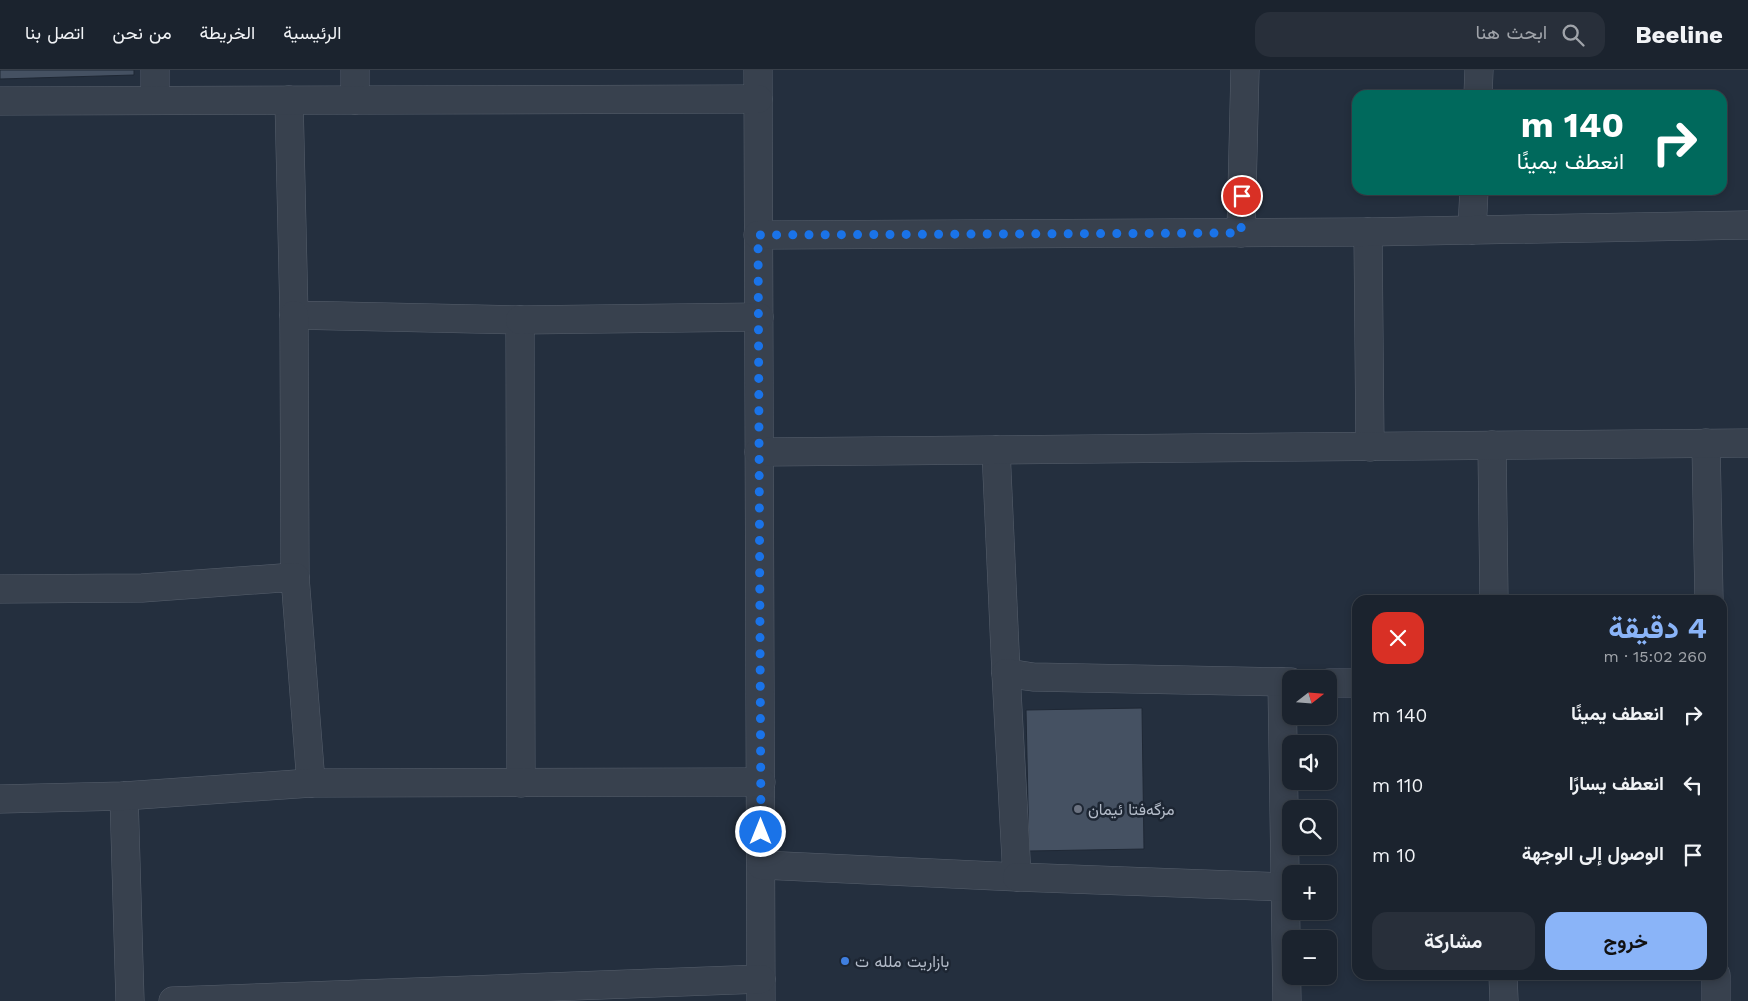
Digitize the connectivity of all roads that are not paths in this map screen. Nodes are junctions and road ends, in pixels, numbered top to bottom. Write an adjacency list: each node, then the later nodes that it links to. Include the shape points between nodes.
1 (155, 70): 8 (street)
2 (355, 70): 10 (street)
3 (758, 70): 7 (street)
4 (1246, 70): 16 (street)
5 (1479, 70): 6 (street)
6 (1478, 90)
7 (758, 99): 10 (street); 17 (street)
8 (154, 100): 9 (street); 11 (street)
9 (289, 100): 10 (street); 18 (street)
10 (355, 100)
11 (0, 101)
12 (1474, 195): 14 (street)
13 (1748, 225): 14 (street)
14 (1472, 230): 15 (street)
15 (1368, 232): 16 (street); 23 (street)
16 (1241, 233): 17 (street)
17 (758, 235): 19 (street)
18 (294, 315): 20 (street); 27 (street)
19 (759, 317): 20 (street); 26 (street)
20 (520, 320): 38 (street)
21 (1748, 443): 22 (street)
22 (1706, 444): 24 (street); 30 (street)
23 (1370, 446): 24 (street); 25 (street)
24 (1492, 446): 29 (street)
25 (996, 450): 26 (street); 31 (street)
26 (759, 452): 36 (street)
27 (296, 577): 28 (street, via 142,588); 37 (street)
28 (0, 588)
29 (1494, 595)
30 (1709, 595)
31 (1006, 673): 32 (street, via 1033,677); 43 (street)
32 (1282, 682)
33 (1338, 683): 34 (street)
34 (1352, 684)
35 (1286, 725): 42 (street)
36 (761, 782): 38 (street); 41 (street)
37 (311, 783): 38 (street); 39 (street)
38 (521, 783)
39 (124, 796): 40 (street); 50 (street)
40 (0, 799)
41 (761, 865): 43 (street); 48 (street)
42 (1286, 865)
43 (1017, 877): 44 (street)
44 (1282, 887)
45 (1286, 920): 52 (street)
46 (1503, 980): 53 (street)
47 (1716, 980): 54 (street)
48 (761, 990): 49 (street)
49 (352, 998): 51 (street)
50 (130, 1001)
51 (173, 1001)
52 (1286, 1001)
53 (1504, 1001)
54 (1716, 1001)

